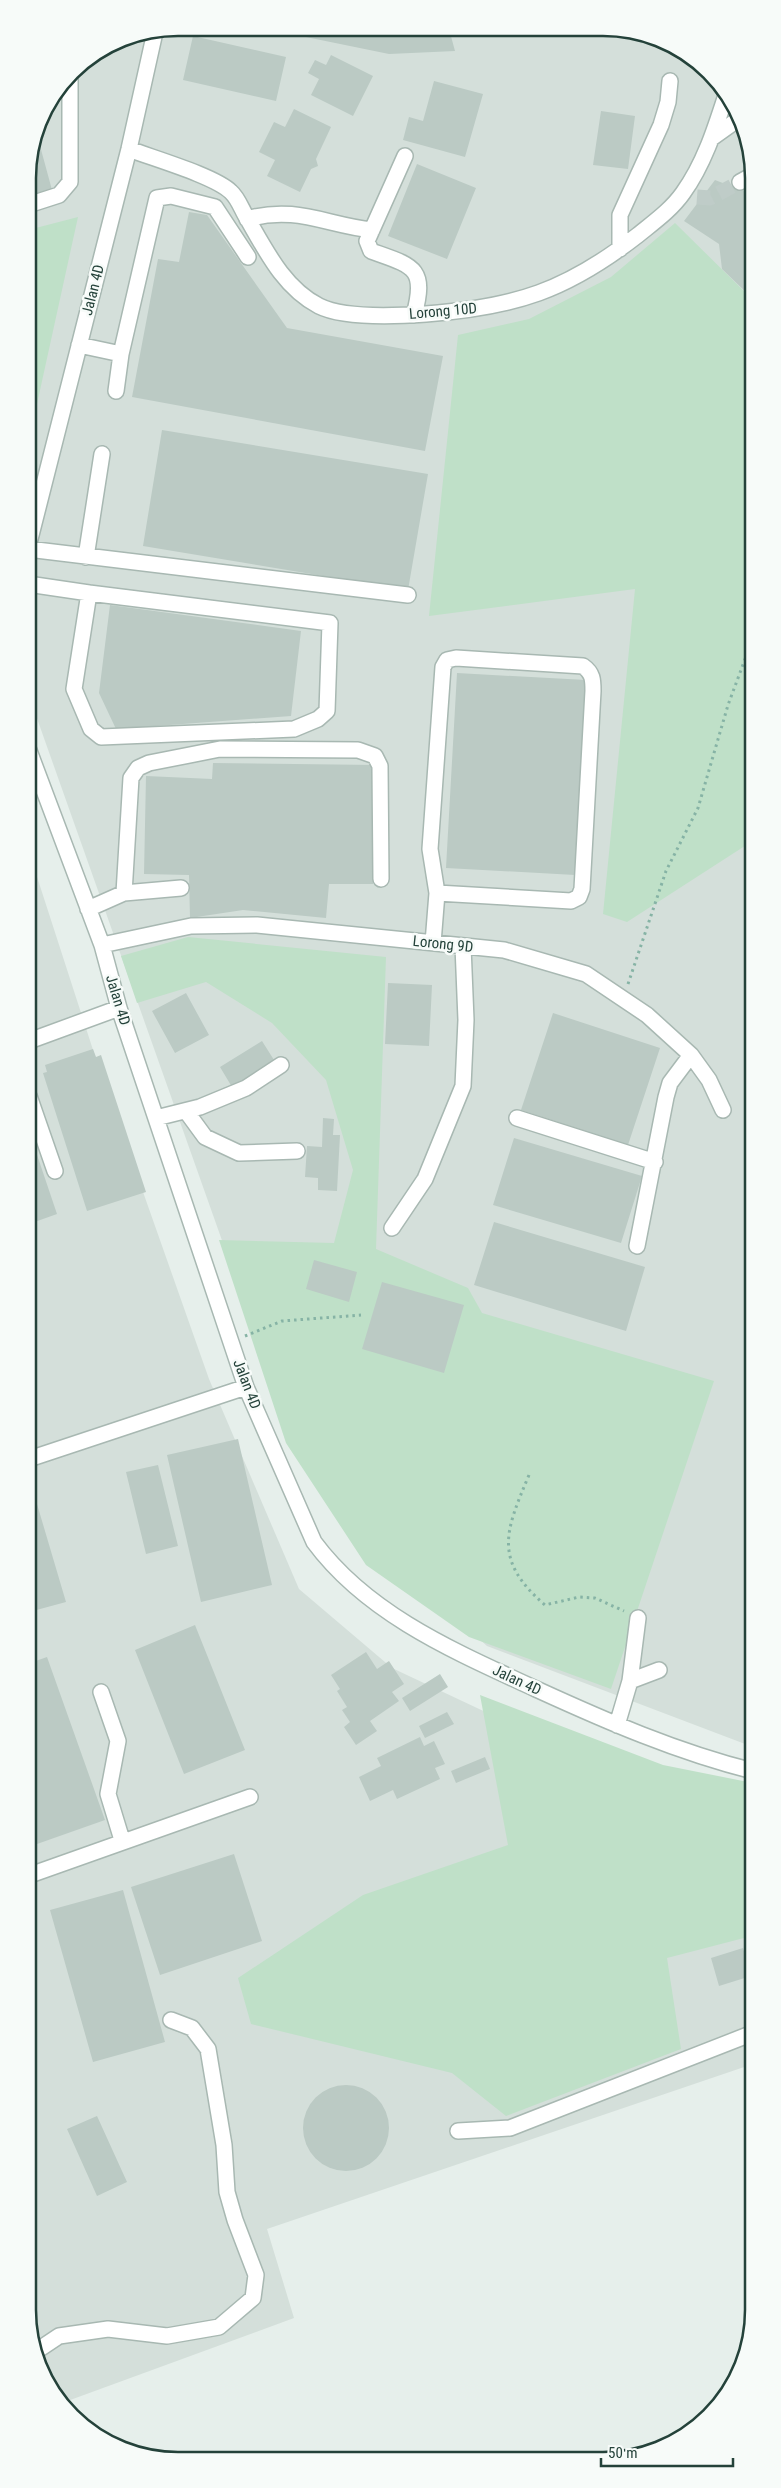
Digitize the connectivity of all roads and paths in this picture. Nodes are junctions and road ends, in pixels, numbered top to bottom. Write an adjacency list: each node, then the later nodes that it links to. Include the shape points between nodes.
1 (155, 38): 7 (street, Jalan 4D)
2 (670, 81): 12 (street, via 661,125 620,215)
3 (70, 87): 9 (street, via 70,182 60,195)
4 (723, 103): 6 (street, Lorong 10D)
5 (733, 123): 6 (street)
6 (712, 138): 12 (street, Lorong 10D, via 690,195)
7 (129, 149): 10 (street, Lorong 10D, via 217,182 232,192); 15 (street, Jalan 4D)
8 (405, 156): 11 (street)
9 (37, 202)
10 (247, 219): 11 (street, via 268,213 291,214); 14 (street, Lorong 10D, via 272,261 295,289 320,307 357,315)
11 (372, 230): 14 (street, via 367,241 371,251 412,267 418,277 419,294)
12 (620, 248): 14 (street, Lorong 10D, via 569,282 517,302)
13 (248, 257): 16 (street, via 215,207 170,196 157,198)
14 (414, 315)
15 (79, 345): 16 (street); 19 (street, Jalan 4D)
16 (122, 354): 17 (street)
17 (116, 391)
18 (102, 454): 21 (street)
19 (37, 513)
20 (37, 549): 21 (street)
21 (86, 556): 24 (street)
22 (37, 585): 23 (street)
23 (89, 594): 23 (street, via 74,689 91,729 102,738 294,729 327,711 330,623)
24 (408, 595)
25 (745, 660): 35 (path, via 698,808 666,871)
26 (37, 771): 31 (street, Jalan 4D)
27 (381, 879): 30 (street, via 380,766 374,756 358,750 220,749 149,763 138,768 131,778)
28 (181, 888): 30 (street)
29 (437, 892): 29 (street, via 430,849 446,660 582,666 589,670 593,691 579,897 571,901); 32 (street)
30 (124, 893): 31 (street)
31 (88, 909): 33 (street, Jalan 4D)
32 (433, 943): 33 (street, Lorong 9D, via 257,925 191,926); 34 (street, Lorong 9D)
33 (102, 945): 36 (street, Jalan 4D)
34 (464, 946): 35 (street, Lorong 9D, via 504,950 586,974); 48 (street, via 466,1020 463,1086 425,1179)
35 (623, 999): 38 (street, Lorong 9D, via 648,1015)
36 (119, 1008): 37 (street); 43 (street, Jalan 4D)
37 (37, 1038)
38 (691, 1055): 40 (street, Lorong 9D, via 709,1080); 46 (street, via 670,1083)
39 (281, 1064): 41 (street, via 246,1088)
40 (723, 1110)
41 (186, 1111): 43 (street); 45 (street, via 205,1137 239,1153)
42 (37, 1118): 47 (street)
43 (156, 1118): 51 (street, Jalan 4D)
44 (516, 1118): 46 (street)
45 (296, 1151)
46 (655, 1162): 49 (street)
47 (55, 1171)
48 (392, 1228)
49 (637, 1246)
50 (362, 1315): 51 (path, via 282,1321)
51 (231, 1342): 52 (street, Jalan 4D)
52 (246, 1387): 53 (street); 59 (street, Jalan 4D, via 314,1542 329,1562 385,1610 446,1648)
53 (36, 1453)
54 (529, 1475): 55 (path, via 514,1510 508,1545 512,1567 532,1594 544,1605 579,1597 595,1598)
55 (638, 1618): 57 (street)
56 (659, 1670): 57 (street)
57 (630, 1681): 59 (street)
58 (101, 1692): 62 (street, via 118,1741 108,1794)
59 (617, 1725): 60 (street, Jalan 4D, via 707,1759)
60 (744, 1769)
61 (250, 1797): 62 (street)
62 (122, 1840): 63 (street)
63 (36, 1873)
64 (171, 2020): 67 (street, via 192,2028 208,2049 224,2145 227,2192 256,2274 253,2298 220,2328 167,2336 108,2329 59,2336)
65 (744, 2036): 66 (street, via 510,2128)
66 (458, 2131)
67 (42, 2348)

